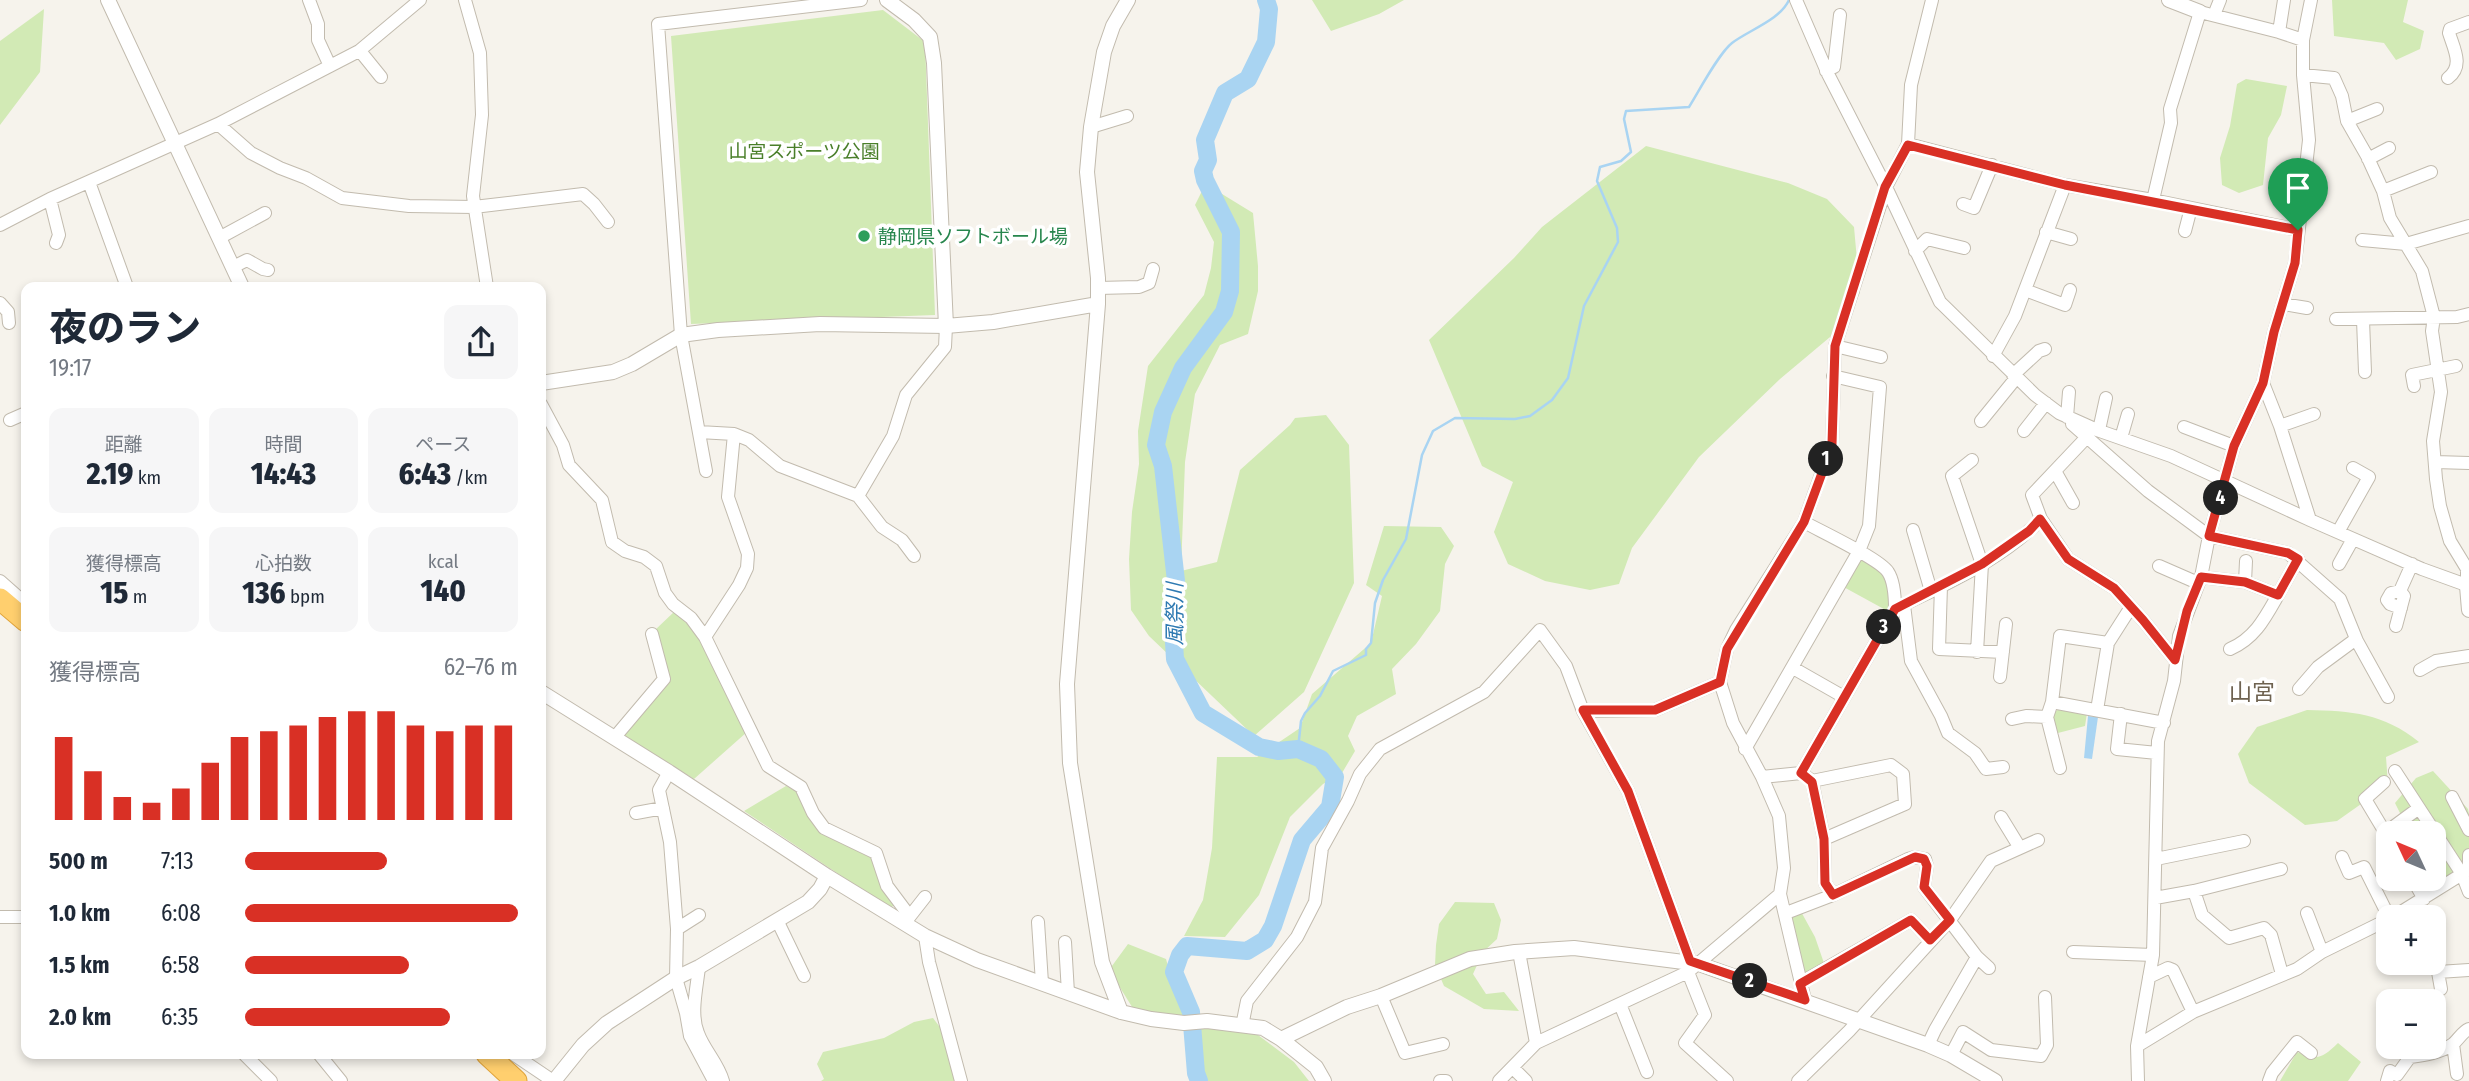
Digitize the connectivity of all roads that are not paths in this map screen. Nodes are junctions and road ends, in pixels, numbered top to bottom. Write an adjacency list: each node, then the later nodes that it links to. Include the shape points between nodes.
1 (108, 0): 30 (street)
2 (309, 0): 20 (street, via 318,24 318,40)
3 (420, 0): 19 (street)
4 (465, 0): 43 (street, via 480,53 482,83)
5 (861, 0): 78 (street, via 658,24)
6 (887, 0): 77 (street, via 930,37)
7 (1128, 0): 29 (street, via 1104,52)
8 (1796, 0): 21 (street)
9 (1933, 0): 31 (street, via 1911,85)
10 (2169, 0): 14 (street)
11 (2220, 0): 14 (street)
12 (2284, 0): 17 (street)
13 (2311, 0): 18 (street)
14 (2207, 13): 17 (street); 41 (street, via 2170,109 2171,123)
15 (1840, 15): 21 (street, via 1834,67)
16 (2469, 22): 24 (street, via 2450,29 2458,62)
17 (2279, 32): 18 (street)
18 (2303, 40): 22 (street)
19 (360, 51): 20 (street); 23 (street)
20 (330, 66): 28 (street)
21 (1826, 71): 38 (street)
22 (2303, 75): 27 (street, via 2334,78); 49 (street, via 2309,140)
23 (381, 78)
24 (2448, 78)
25 (2377, 109): 27 (street)
26 (1127, 116): 29 (street)
27 (2347, 121): 33 (street)
28 (218, 124): 30 (street); 43 (street, via 251,153 342,198)
29 (1091, 127): 65 (street, via 1087,172)
30 (174, 144): 36 (street); 52 (street)
31 (1908, 145): 34 (street); 38 (street)
32 (2389, 148): 33 (street)
33 (2368, 159): 39 (street)
34 (1992, 165): 37 (street); 42 (street, via 1974,208)
35 (2431, 172): 39 (street)
36 (89, 182): 40 (street); 62 (street)
37 (2065, 185): 41 (street); 51 (street)
38 (1885, 187): 58 (street); 79 (street)
39 (2383, 191): 56 (street, via 2390,218)
40 (50, 199): 47 (street); 55 (street, via 59,235)
41 (2153, 200): 44 (street)
42 (1963, 204)
43 (474, 207): 46 (street, via 583,194); 64 (street)
44 (2191, 208): 49 (street); 50 (street)
45 (265, 213): 52 (street)
46 (608, 222)
47 (0, 225)
48 (2469, 226): 56 (street)
49 (2298, 230): 70 (street, via 2295,263)
50 (2185, 231)
51 (2046, 232): 53 (street); 66 (street)
52 (219, 238): 59 (street)
53 (2071, 239)
54 (2362, 240): 56 (street)
55 (56, 243)
56 (2406, 244): 73 (street, via 2422,271)
57 (1964, 248): 58 (street, via 1927,239)
58 (1916, 251): 81 (street, via 1940,302)
59 (233, 267): 61 (street, via 247,260); 63 (street)
60 (1153, 269): 65 (street, via 1149,283 1139,287)
61 (268, 270)
62 (125, 282)
63 (240, 282)
64 (486, 282)
65 (1098, 288): 69 (street)
66 (2025, 290): 67 (street, via 2065,305); 81 (street)
67 (2070, 290)
68 (0, 303): 76 (street, via 8,312)
69 (1098, 304): 77 (street); 245 (street, via 1067,684 1070,763 1102,962)
70 (2283, 304): 71 (street); 89 (street)
71 (2308, 308)
72 (2469, 314): 73 (street)
73 (2434, 317): 75 (street); 84 (street, via 2432,331)
74 (2336, 319): 75 (street)
75 (2363, 320): 85 (street)
76 (9, 323)
77 (946, 326): 78 (street, via 820,324); 117 (street, via 945,346 906,395 893,436)
78 (681, 335): 88 (street, via 613,372); 105 (street)
79 (1835, 346): 82 (street); 86 (street)
80 (2045, 349): 87 (street)
81 (1993, 356): 87 (street)
82 (1881, 357)
83 (2456, 366): 84 (street)
84 (2440, 369): 90 (street, via 2412,375); 111 (street)
85 (2365, 372)
86 (1833, 376): 121 (street, via 1832,444); 126 (street, via 1880,387 1869,526)
87 (2015, 377): 93 (street); 100 (street)
88 (546, 382)
89 (2263, 383): 101 (street); 109 (street)
90 (2414, 386)
91 (2069, 392): 98 (street)
92 (2106, 398): 103 (street)
93 (2046, 403): 98 (street); 104 (street)
94 (546, 413): 149 (street, via 569,465 602,500 612,542 656,566 665,593)
95 (2128, 414): 108 (street)
96 (2314, 414): 101 (street)
97 (21, 415): 99 (street)
98 (2063, 415): 103 (street); 107 (street)
99 (10, 420)
100 (1981, 421)
101 (2280, 426): 120 (street)
102 (2184, 428): 109 (street)
103 (2099, 430): 108 (street)
104 (2024, 431)
105 (699, 432): 106 (street); 114 (street)
106 (734, 434): 117 (street, via 749,440 780,466); 149 (street, via 728,497 748,554 747,568)
107 (2086, 438): 115 (street); 124 (street)
108 (2121, 438): 116 (street)
109 (2234, 446): 116 (street)
110 (1972, 460): 130 (street, via 1952,476)
111 (2435, 462): 112 (street); 137 (street, via 2440,506 2450,541 2467,569)
112 (2469, 463)
113 (2353, 468): 123 (street, via 2369,477)
114 (706, 471)
115 (2055, 471): 118 (street); 119 (street, via 2032,495)
116 (2226, 482): 120 (street); 124 (street)
117 (858, 496): 127 (street)
118 (2073, 503)
119 (2040, 519): 130 (street); 143 (street, via 2068,559 2114,588)
120 (2310, 520): 123 (street)
121 (1804, 522): 126 (street); 160 (street, via 1727,649)
122 (1913, 530): 138 (street)
123 (2338, 532): 125 (street)
124 (2209, 536): 128 (street); 134 (street)
125 (2353, 539): 131 (street); 132 (street)
126 (1859, 551): 142 (street, via 1888,571); 157 (street)
127 (914, 556)
128 (2298, 559): 139 (street); 150 (street, via 2340,599)
129 (2246, 561): 136 (street)
130 (1982, 564): 138 (street); 153 (street)
131 (2339, 564)
132 (2412, 564): 137 (street); 147 (street, via 2400,591 2404,596)
133 (2159, 566): 134 (street)
134 (2200, 580): 136 (street); 156 (street)
135 (0, 581): 141 (street)
136 (2245, 582): 139 (street)
137 (2468, 586): 144 (street)
138 (1936, 588): 142 (street); 153 (street, via 1939,649)
139 (2278, 595): 152 (street, via 2262,624 2245,642)
140 (0, 599): 145 (highway)
141 (21, 600)
142 (1900, 607): 163 (street); 175 (street, via 1910,661 1948,733 1975,753 1986,769)
143 (2131, 607): 151 (street); 156 (street)
144 (2469, 610)
145 (21, 617)
146 (2006, 624): 154 (street)
147 (2396, 626)
148 (652, 634): 172 (street, via 664,679)
149 (705, 637): 218 (street, via 768,766 801,788 824,828 876,853 887,886 905,910)
150 (2356, 639): 161 (street, via 2318,667); 164 (street)
151 (2108, 643): 165 (street, via 2060,636); 167 (street)
152 (2230, 649)
153 (1977, 652): 154 (street)
154 (2003, 652): 159 (street)
155 (2469, 656): 158 (street, via 2436,661)
156 (2175, 660): 171 (street)
157 (1793, 668): 163 (street); 173 (street)
158 (2420, 670)
159 (2000, 677)
160 (1720, 682): 166 (street, via 1655,710); 173 (street)
161 (2299, 689)
162 (546, 695): 172 (street)
163 (1844, 697): 180 (street)
164 (2388, 697)
165 (2052, 702): 167 (street); 169 (street)
166 (1583, 710): 229 (street, via 1628,791); 248 (street, via 1566,666 1540,631 1483,692 1380,749 1360,774 1322,848 1315,902 1297,937 1247,1001)
167 (2097, 710): 168 (street)
168 (2121, 714): 171 (street); 174 (street, via 2117,749)
169 (2047, 717): 170 (street); 176 (street)
170 (2012, 719)
171 (2164, 723): 174 (street)
172 (615, 737): 178 (street)
173 (1745, 749): 179 (street)
174 (2157, 753): 196 (street)
175 (2003, 767)
176 (2060, 768)
177 (2395, 771): 184 (street)
178 (669, 772): 183 (street, via 659,790); 199 (street)
179 (1762, 776): 180 (street); 203 (street, via 1779,816 1784,868)
180 (1806, 777): 190 (street); 190 (street, via 1891,765 1903,774 1906,804)
181 (2384, 782): 187 (street, via 2365,799)
182 (2452, 797): 189 (street)
183 (663, 807): 185 (street); 220 (street)
184 (2419, 808): 188 (street); 198 (street)
185 (636, 813)
186 (2001, 817): 193 (street)
187 (2378, 821)
188 (2404, 821)
189 (2469, 831)
190 (1824, 839): 204 (street, via 1825,883)
191 (2038, 840): 193 (street)
192 (2244, 841): 196 (street)
193 (2020, 848): 216 (street, via 1991,861)
194 (2469, 855): 198 (street)
195 (2342, 857): 208 (street, via 2349,873 2364,867)
196 (2156, 859): 206 (street)
197 (2281, 869): 200 (street)
198 (2467, 871): 202 (street); 207 (street)
199 (827, 876): 215 (street, via 808,902); 218 (street)
200 (2194, 891): 206 (street); 233 (street, via 2202,915 2230,937 2264,928 2271,935)
201 (2419, 891): 207 (street)
202 (2469, 892)
203 (1780, 894): 210 (street); 229 (street)
204 (1833, 895): 210 (street); 216 (street, via 1915,857 1924,859 1924,887)
205 (925, 897): 218 (street)
206 (2155, 898): 227 (street)
207 (2424, 899): 209 (street)
208 (2383, 905)
209 (2417, 905)
210 (1786, 913): 238 (street)
211 (2307, 913): 226 (street)
212 (699, 915): 220 (street)
213 (0, 917): 214 (street)
214 (21, 917)
215 (777, 920): 230 (street); 234 (street)
216 (1950, 920): 222 (street); 228 (street)
217 (1038, 922): 237 (street)
218 (908, 923): 221 (street)
219 (2376, 925): 226 (street)
220 (677, 929): 236 (street)
221 (925, 936): 237 (street); 274 (street)
222 (1930, 940): 238 (street, via 1911,920); 247 (street)
223 (1065, 942): 240 (street)
224 (1519, 952): 229 (street, via 1574,948); 241 (street, via 1470,959); 251 (street)
225 (2073, 952): 227 (street)
226 (2322, 952): 233 (street)
227 (2152, 955): 235 (street)
228 (1977, 957): 231 (street); 254 (street)
229 (1692, 966): 243 (street); 244 (street); 280 (street, via 1705,1016 1685,1043)
230 (698, 967): 236 (street); 273 (street, via 697,1032)
231 (1989, 968)
232 (2469, 970): 239 (street, via 2438,972)
233 (2282, 974): 246 (street)
234 (804, 976)
235 (2149, 977): 246 (street, via 2173,970); 255 (street)
236 (676, 978): 271 (street, via 607,1023); 272 (street, via 690,1036)
237 (1042, 983): 240 (street)
238 (1800, 984): 243 (street)
239 (2441, 989)
240 (1068, 993): 245 (street)
241 (1381, 996): 250 (street); 252 (street, via 1405,1053)
242 (2045, 997): 257 (street, via 2047,1045 2041,1056 1991,1050 1963,1032)
243 (1805, 1000): 247 (street)
244 (1620, 1004): 251 (street); 264 (street)
245 (1121, 1012): 248 (street, via 1184,1023)
246 (2193, 1013): 255 (street)
247 (1859, 1019): 254 (street); 267 (street)
248 (1242, 1026): 250 (street, via 1263,1028)
249 (2469, 1029): 253 (street)
250 (1281, 1039): 275 (street, via 1316,1067)
251 (1536, 1043): 263 (street)
252 (1443, 1044)
253 (2453, 1044): 265 (street); 266 (street, via 2410,1057 2397,1075)
254 (1928, 1045): 257 (street)
255 (2137, 1046): 282 (street)
256 (2311, 1053): 283 (street, via 2297,1042)
257 (1951, 1055): 281 (street)
258 (249, 1059): 268 (street)
259 (323, 1059): 269 (street)
260 (492, 1059): 270 (highway)
261 (520, 1059): 271 (street)
262 (2394, 1059): 266 (street)
263 (1513, 1068): 278 (street); 279 (street)
264 (1647, 1072)
265 (2457, 1074)
266 (2388, 1076)
267 (1803, 1079)
268 (271, 1081)
269 (341, 1081)
270 (516, 1081)
271 (553, 1081)
272 (714, 1081)
273 (723, 1081)
274 (961, 1081)
275 (1324, 1081)
276 (1440, 1081): 277 (street)
277 (1446, 1081)
278 (1499, 1081)
279 (1526, 1081)
280 (1727, 1081)
281 (1995, 1081)
282 (2138, 1081)
283 (2269, 1081)

